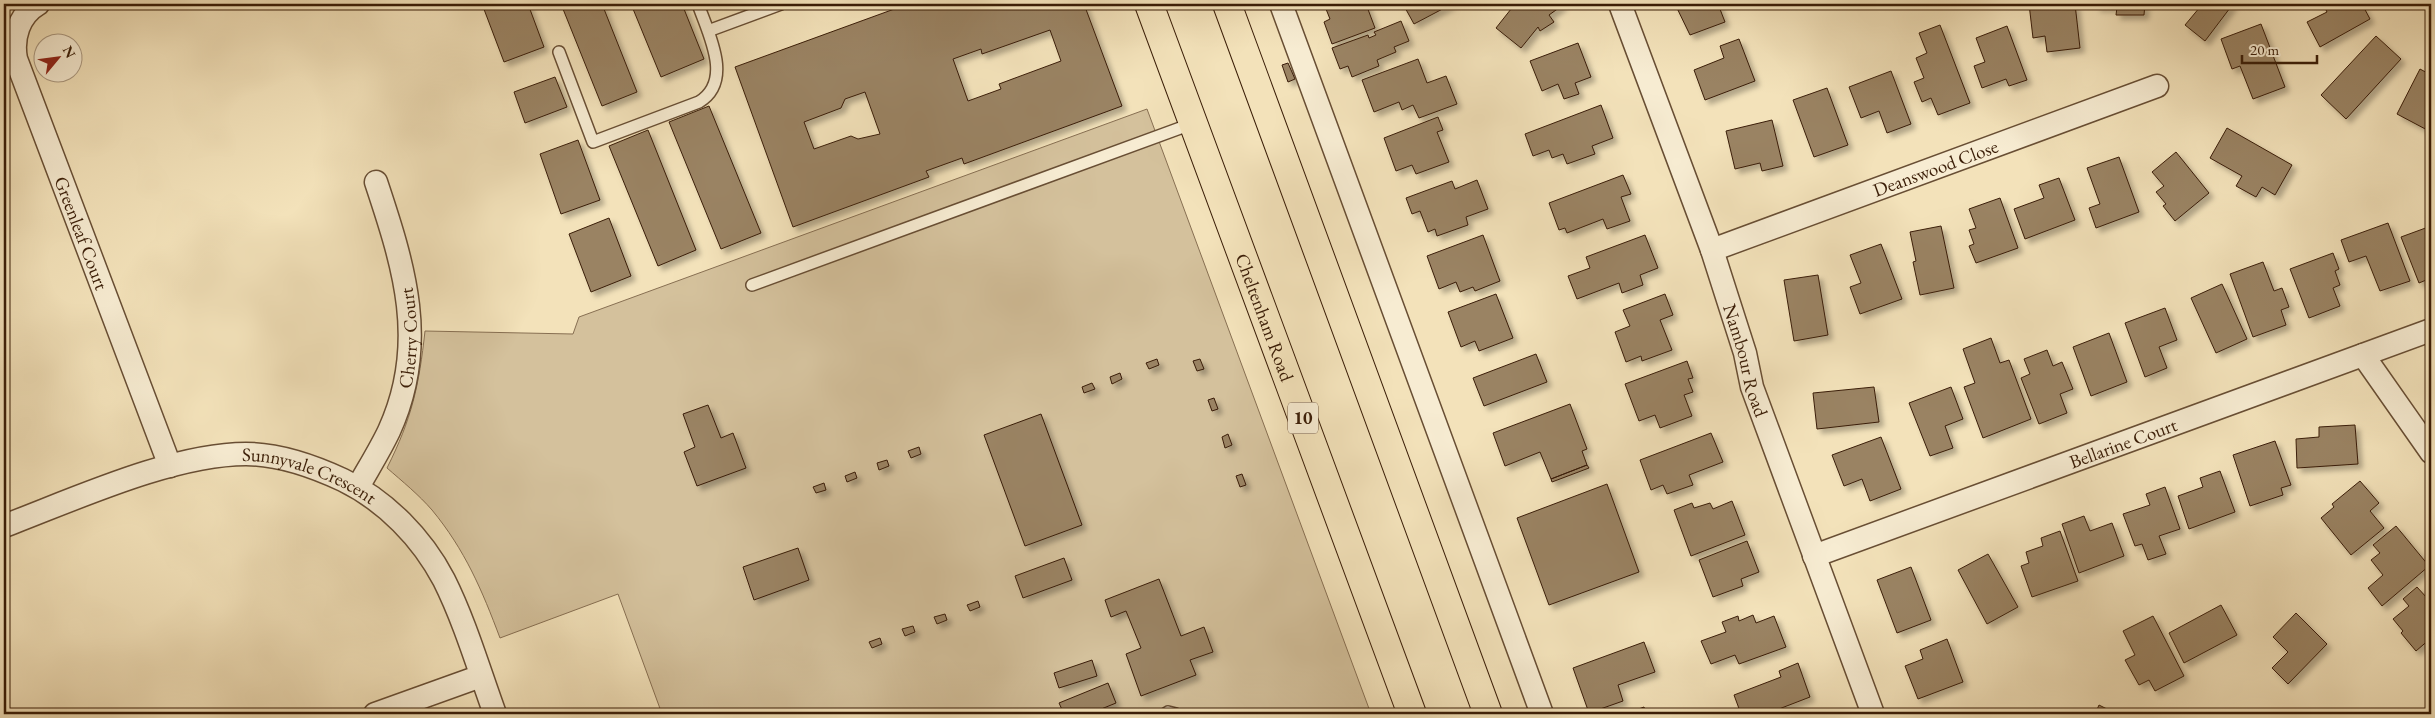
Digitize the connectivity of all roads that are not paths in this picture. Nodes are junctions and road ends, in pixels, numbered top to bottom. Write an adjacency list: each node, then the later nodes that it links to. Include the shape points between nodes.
1 (38, 4): 18 (street, Greenleaf Court, via 20,24 14,48 16,59)
2 (698, 4): 8 (lane)
3 (781, 4): 8 (lane)
4 (1148, 4): 11 (main road, Cheltenham Road / 10)
5 (1227, 4): 28 (main road)
6 (1280, 4): 29 (street)
7 (1620, 4): 13 (street, Nambour Road)
8 (708, 31): 9 (lane, via 717,77 705,99 593,142)
9 (559, 52)
10 (2157, 86): 13 (street, Deanswood Close)
11 (1194, 123): 14 (lane); 27 (main road, Cheltenham Road / 10)
12 (376, 182): 19 (street, Cherry Court, via 399,250 411,320 408,365 400,401 389,431)
13 (1712, 250): 21 (street, Nambour Road, via 1745,353 1752,387)
14 (752, 285)
15 (2431, 330): 16 (street, Bellarine Court)
16 (2363, 355): 17 (street); 21 (street, Bellarine Court)
17 (2431, 452)
18 (170, 466): 19 (street, Sunnyvale Crescent, via 226,455 255,455 297,462); 20 (street, Sunnyvale Crescent)
19 (358, 487): 22 (street, Sunnyvale Crescent, via 385,507 429,555 444,580)
20 (4, 526)
21 (1814, 556): 30 (street, Nambour Road)
22 (481, 676): 23 (street); 24 (street, Sunnyvale Crescent)
23 (376, 714)
24 (495, 714)
25 (1165, 714): 26 (lane)
26 (1176, 714)
27 (1412, 714)
28 (1488, 714)
29 (1542, 714)
30 (1872, 714)

